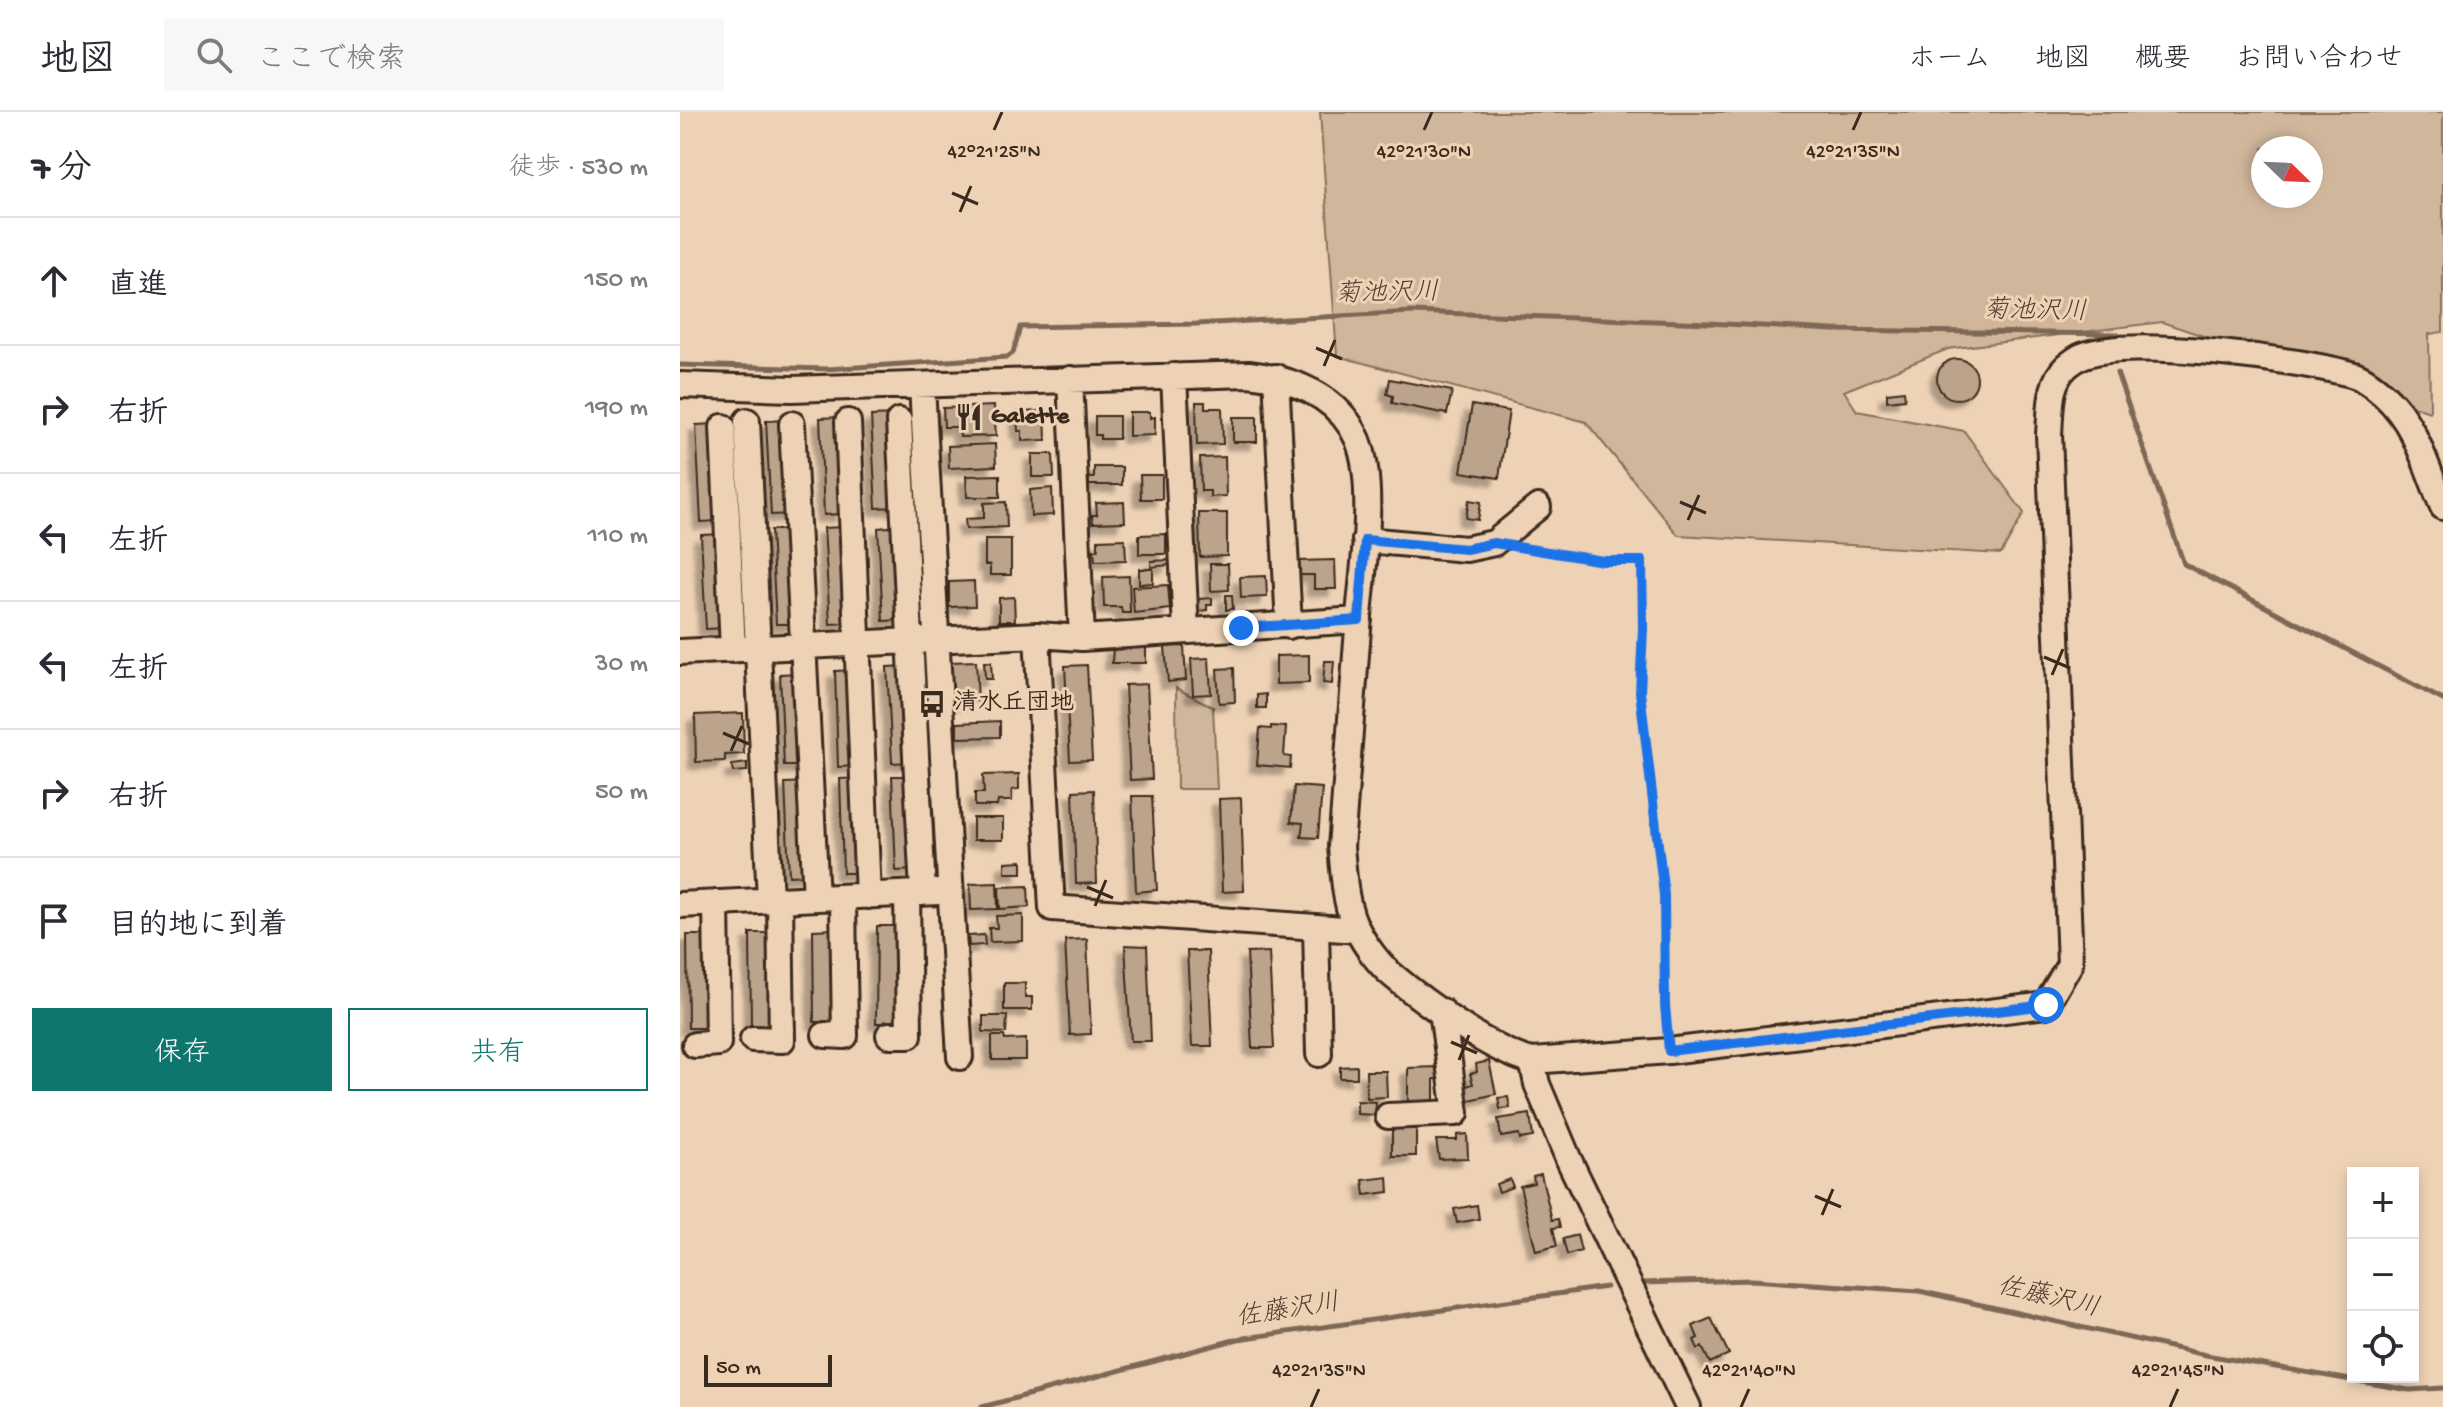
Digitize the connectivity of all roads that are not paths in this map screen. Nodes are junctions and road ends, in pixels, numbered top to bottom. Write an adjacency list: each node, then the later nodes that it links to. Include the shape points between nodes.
1 (1174, 376): 2 (street); 3 (street); 14 (street)
2 (1276, 377): 11 (street, via 1311,390 1352,429 1366,470); 13 (street)
3 (1070, 379): 5 (street); 16 (street)
4 (680, 385): 5 (street)
5 (922, 386): 17 (street)
6 (899, 421): 18 (street)
7 (848, 422): 19 (street)
8 (792, 424): 20 (street)
9 (1538, 507): 11 (street, via 1494,543 1466,549)
10 (2443, 507): 41 (street, via 2417,437 2385,396 2357,376 2283,360 2175,350 2082,356 2054,384 2049,434 2070,964 2046,1005 1669,1051)
11 (1365, 540): 12 (street)
12 (1359, 620): 13 (street); 33 (street, via 1341,847 1346,898)
13 (1289, 626): 14 (street)
14 (1186, 631): 16 (street)
15 (1037, 635): 16 (street); 17 (street); 32 (street, via 1052,908)
16 (1082, 638)
17 (938, 639): 18 (street); 24 (street)
18 (910, 641): 19 (street); 25 (street)
19 (859, 644): 20 (street); 26 (street)
20 (803, 647): 21 (street); 28 (street)
21 (757, 649): 22 (street); 22 (street, via 735,424); 29 (street)
22 (733, 650): 23 (street)
23 (680, 652)
24 (952, 892): 25 (street); 40 (street)
25 (915, 893): 26 (street); 36 (street, via 909,1035)
26 (868, 896): 27 (street)
27 (843, 897): 28 (street); 35 (street, via 845,1036)
28 (816, 898): 29 (street)
29 (775, 900): 30 (street); 37 (street, via 782,1040)
30 (716, 903): 31 (street); 38 (street, via 718,1043)
31 (680, 905)
32 (1316, 928): 33 (street); 39 (street)
33 (1357, 930): 34 (street, via 1389,973)
34 (1442, 1011): 41 (street, via 1516,1057); 42 (street, via 1456,1113)
35 (825, 1035)
36 (889, 1035)
37 (753, 1039)
38 (695, 1045)
39 (1319, 1054)
40 (960, 1057)
41 (1532, 1061): 43 (street, via 1568,1158)
42 (1388, 1116)
43 (1688, 1407)

